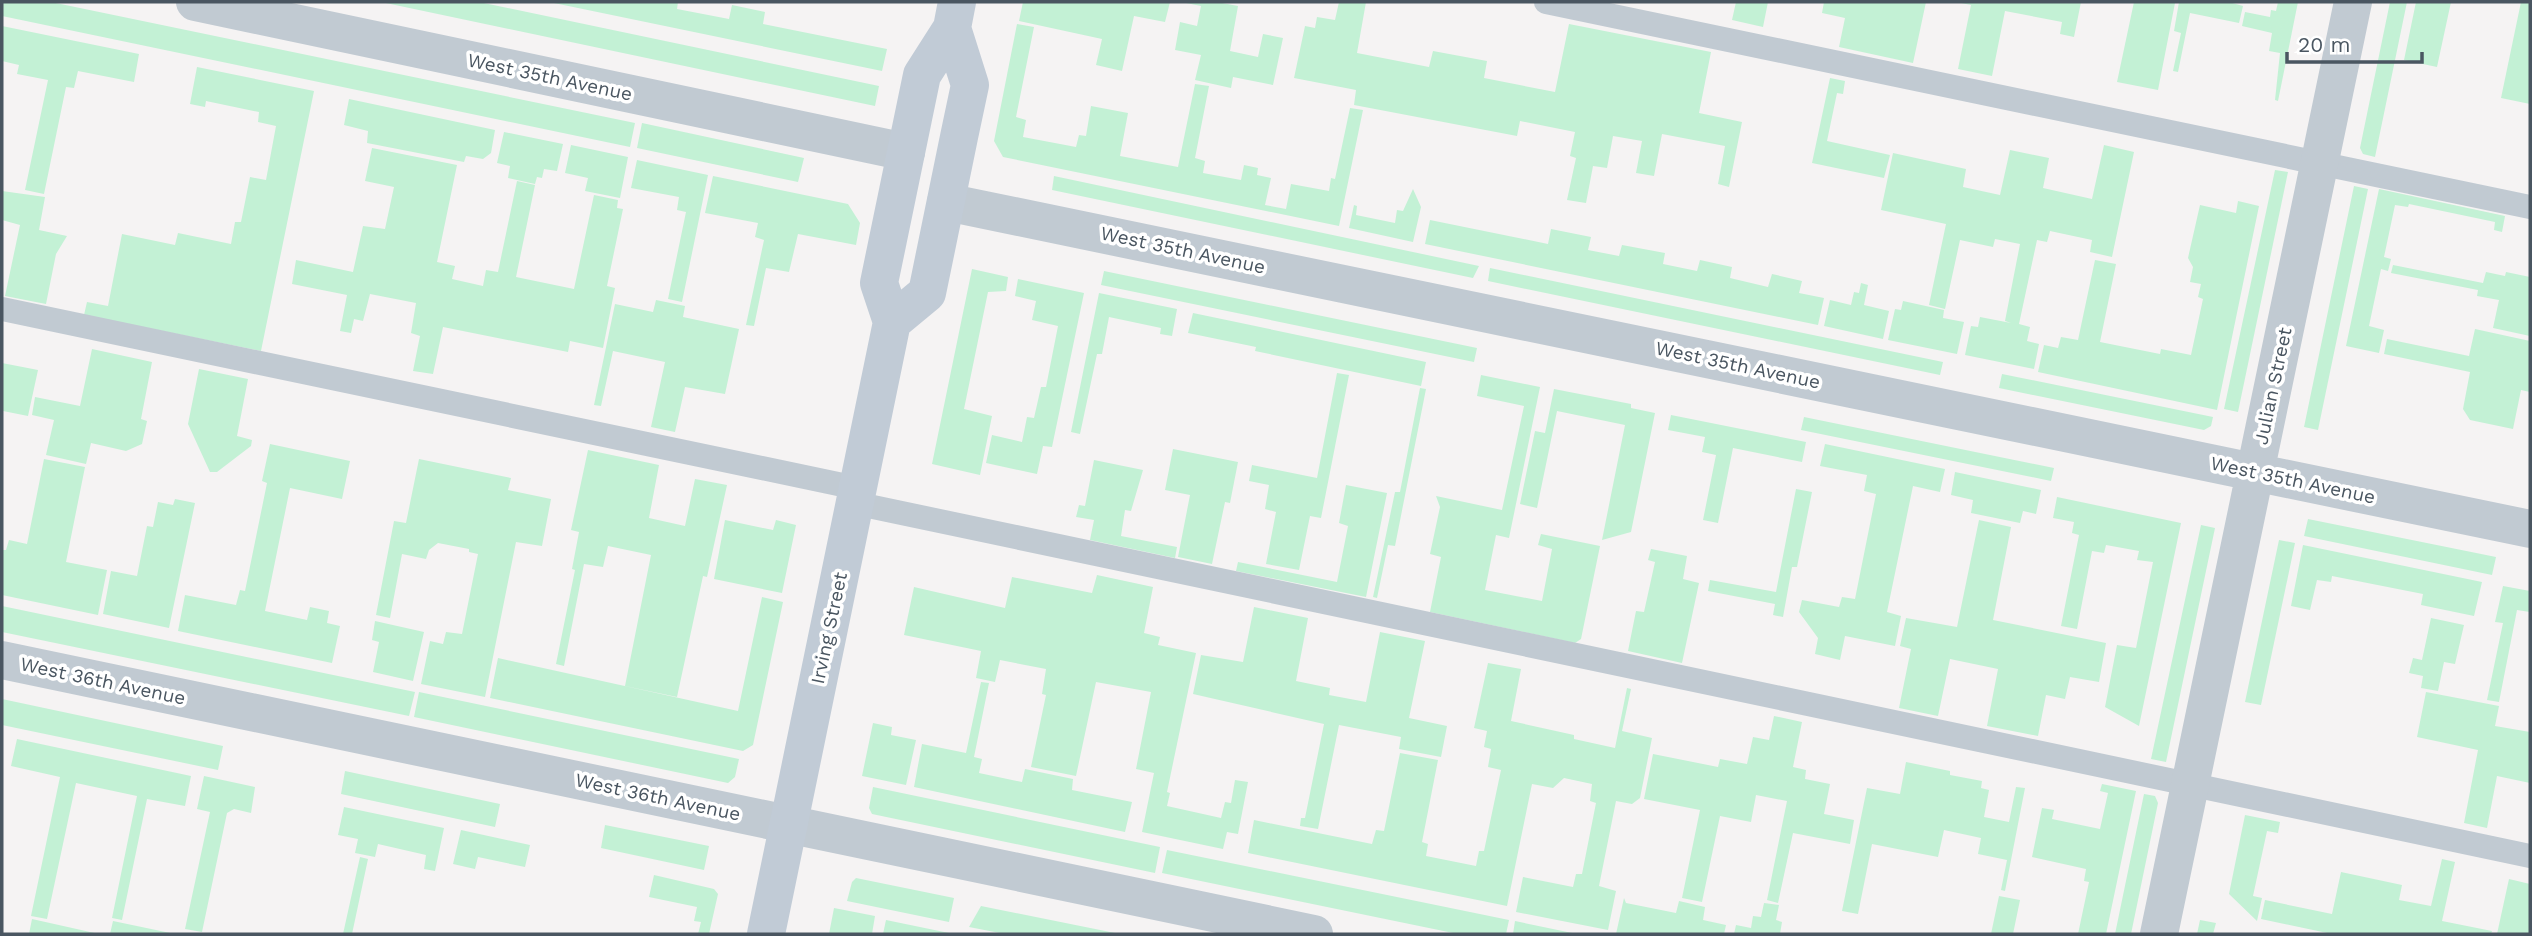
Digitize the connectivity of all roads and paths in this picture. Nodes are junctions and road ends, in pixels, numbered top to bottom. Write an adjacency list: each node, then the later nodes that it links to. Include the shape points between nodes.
1 (195, 2): 5 (street, West 35th Avenue)
2 (1546, 2): 6 (lane)
3 (2353, 2): 6 (street, Julian Street)
4 (954, 15): 5 (main road, via 922,75); 7 (main road, via 970,85)
5 (906, 152): 10 (main road, via 878,283)
6 (2319, 163): 8 (lane); 11 (street, Julian Street)
7 (946, 202): 10 (main road, via 927,293); 11 (street, West 35th Avenue)
8 (2530, 207)
9 (2, 309): 12 (lane)
10 (892, 322): 12 (main road, Irving Street)
11 (2255, 472): 13 (street, West 35th Avenue); 15 (street, Julian Street)
12 (856, 496): 15 (lane); 16 (main road, Irving Street)
13 (2530, 529)
14 (2, 660): 16 (street, West 36th Avenue)
15 (2190, 784): 17 (lane); 20 (street, Julian Street)
16 (789, 825): 18 (main road, Irving Street); 19 (street, West 36th Avenue)
17 (2530, 856)
18 (766, 934)
19 (1314, 934)
20 (2159, 934)

